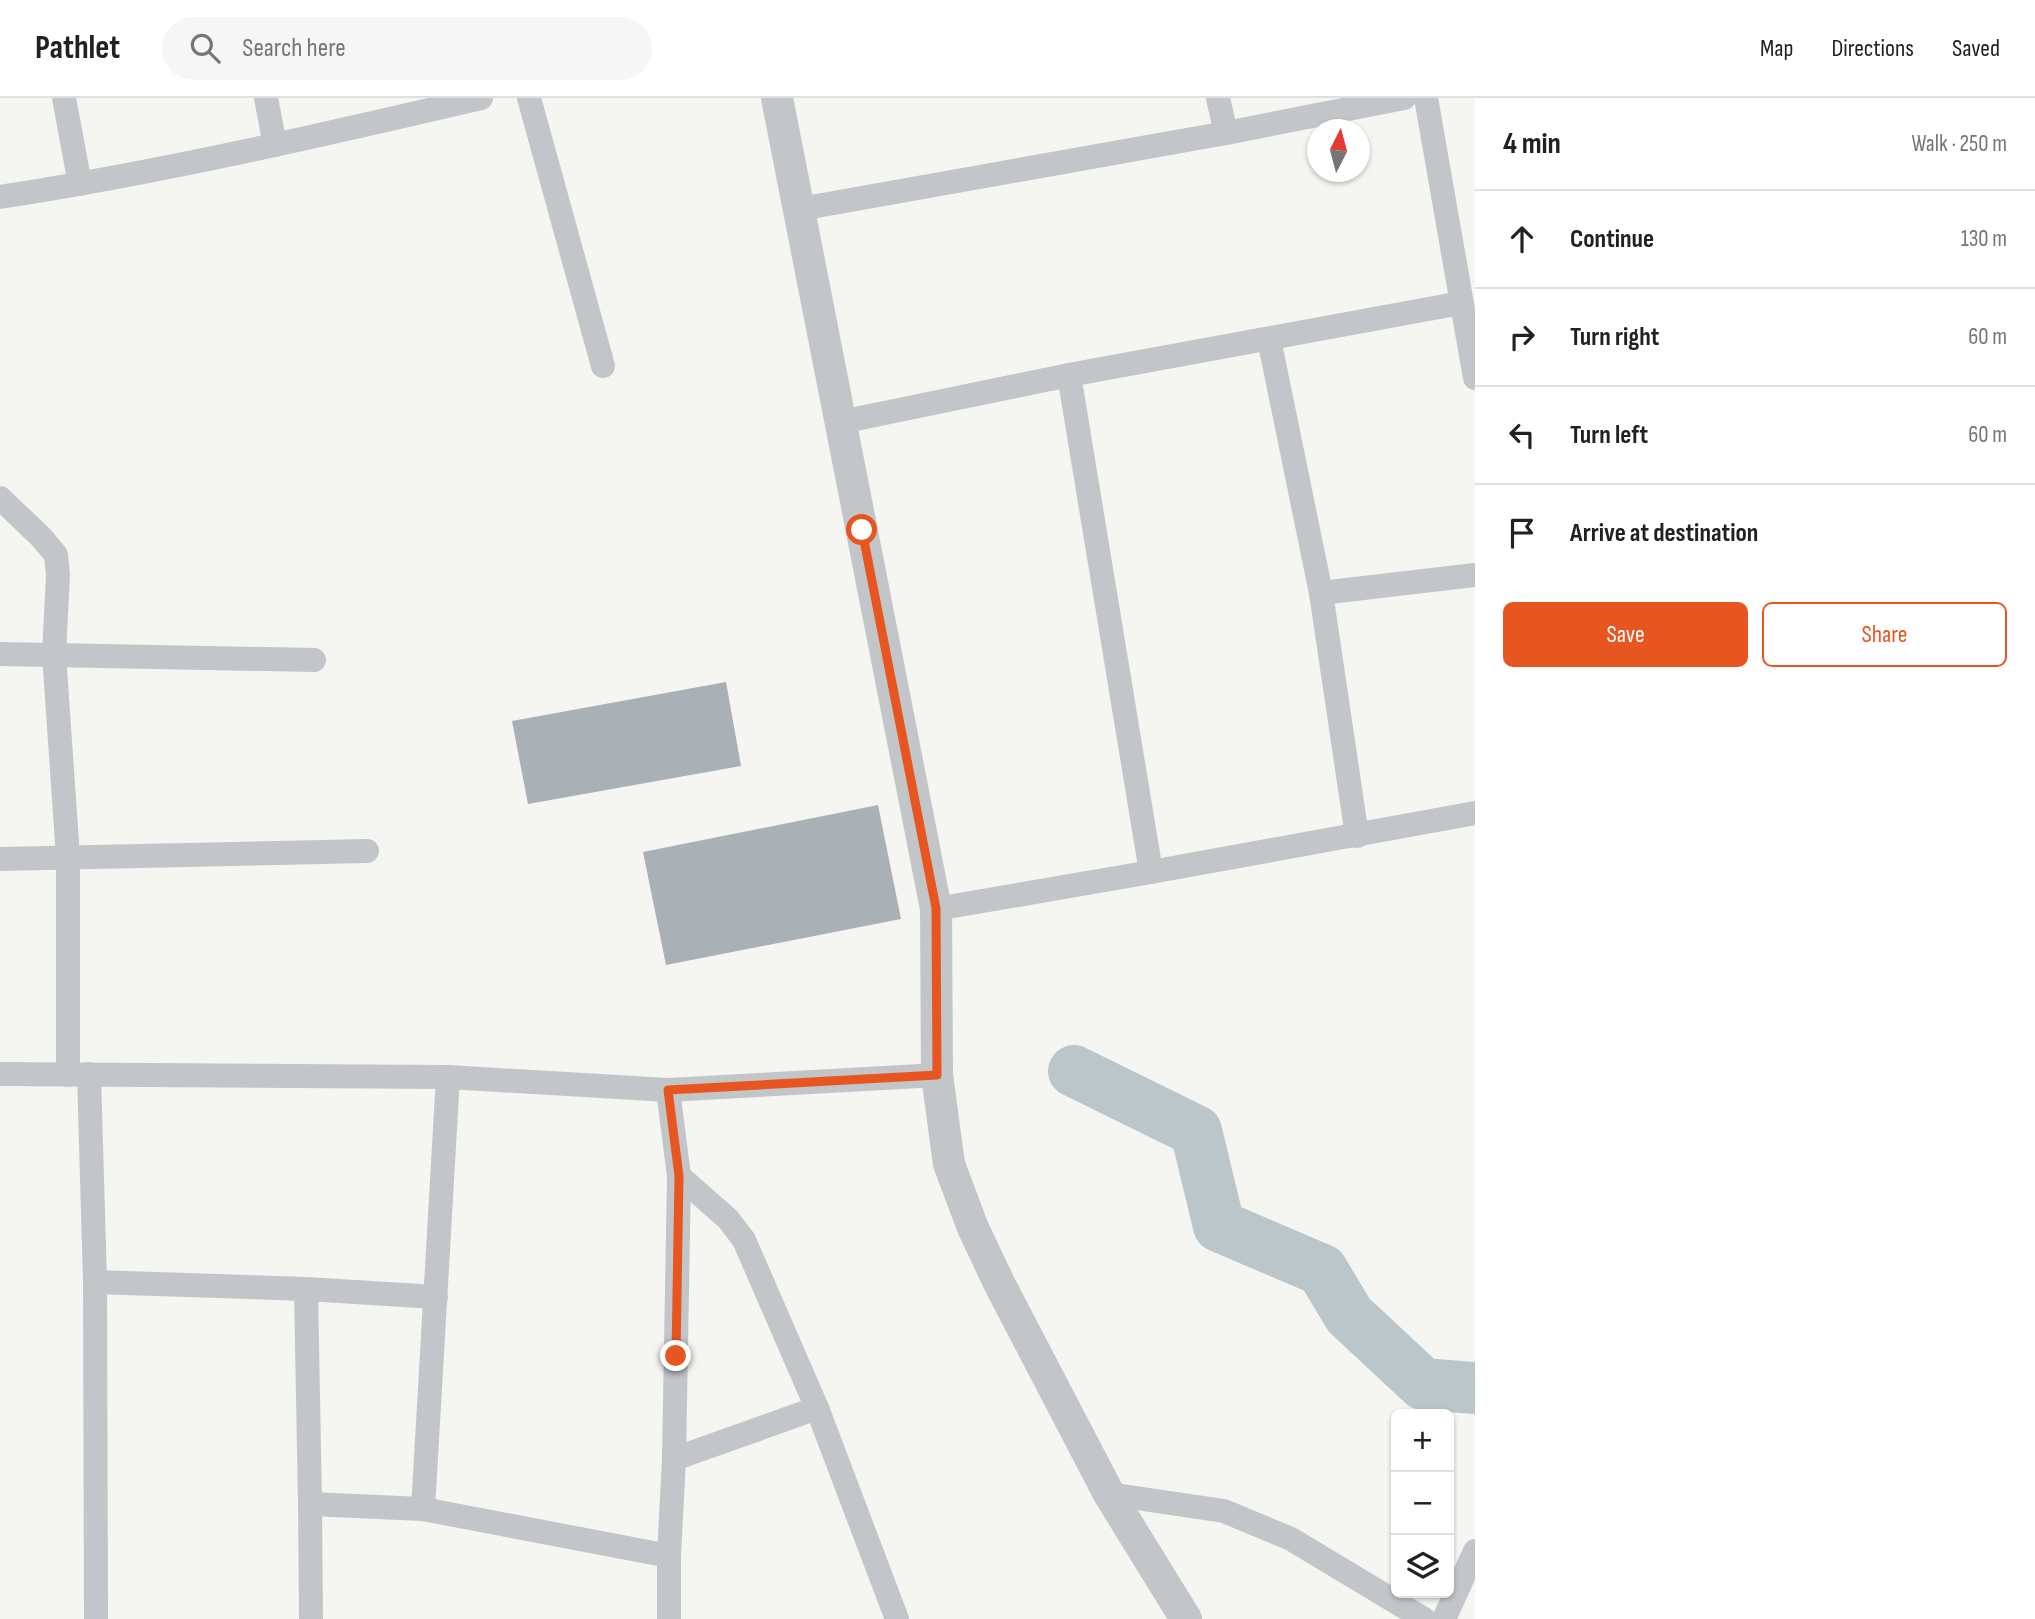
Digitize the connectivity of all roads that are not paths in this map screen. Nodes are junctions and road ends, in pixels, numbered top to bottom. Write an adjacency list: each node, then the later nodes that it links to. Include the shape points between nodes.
1 (64, 98): 11 (street)
2 (266, 98): 10 (street)
3 (481, 98): 10 (street)
4 (529, 98): 16 (street)
5 (777, 98): 13 (street)
6 (1218, 98): 9 (street)
7 (1404, 98): 9 (street)
8 (1426, 98): 14 (street)
9 (1226, 134): 13 (street)
10 (275, 145): 11 (street)
11 (80, 184): 12 (street)
12 (0, 197)
13 (800, 209): 19 (street)
14 (1461, 303): 15 (street); 18 (street)
15 (1269, 340): 17 (street); 22 (street)
16 (603, 366)
17 (1069, 375): 19 (street); 31 (street)
18 (1475, 378)
19 (841, 422): 32 (street)
20 (0, 498): 24 (street, via 56,555)
21 (1475, 575): 22 (street)
22 (1321, 593): 27 (street)
23 (0, 654): 24 (street)
24 (54, 654): 25 (street); 29 (street)
25 (314, 660)
26 (1475, 813): 27 (street)
27 (1357, 836): 31 (street)
28 (367, 851): 29 (street)
29 (68, 857): 30 (street); 34 (street)
30 (0, 859)
31 (1151, 872): 32 (street)
32 (936, 908): 35 (street)
33 (0, 1074): 34 (street)
34 (79, 1074): 36 (street); 39 (street)
35 (937, 1075): 37 (street); 44 (street, via 949,1164 974,1228)
36 (448, 1077): 37 (street); 41 (street)
37 (668, 1090): 38 (street)
38 (679, 1176): 42 (street, via 728,1219 744,1240); 43 (street)
39 (94, 1282): 40 (street); 49 (street)
40 (306, 1289): 41 (street); 45 (street)
41 (436, 1297): 46 (street)
42 (817, 1408): 43 (street); 52 (street)
43 (674, 1459): 48 (street)
44 (1109, 1494): 53 (street); 54 (street, via 1224,1511 1291,1539)
45 (310, 1504): 46 (street); 50 (street)
46 (424, 1509): 48 (street)
47 (1475, 1551): 55 (street)
48 (669, 1556): 51 (street)
49 (96, 1619)
50 (311, 1619)
51 (669, 1619)
52 (897, 1619)
53 (1186, 1619)
54 (1424, 1619)
55 (1444, 1619)

